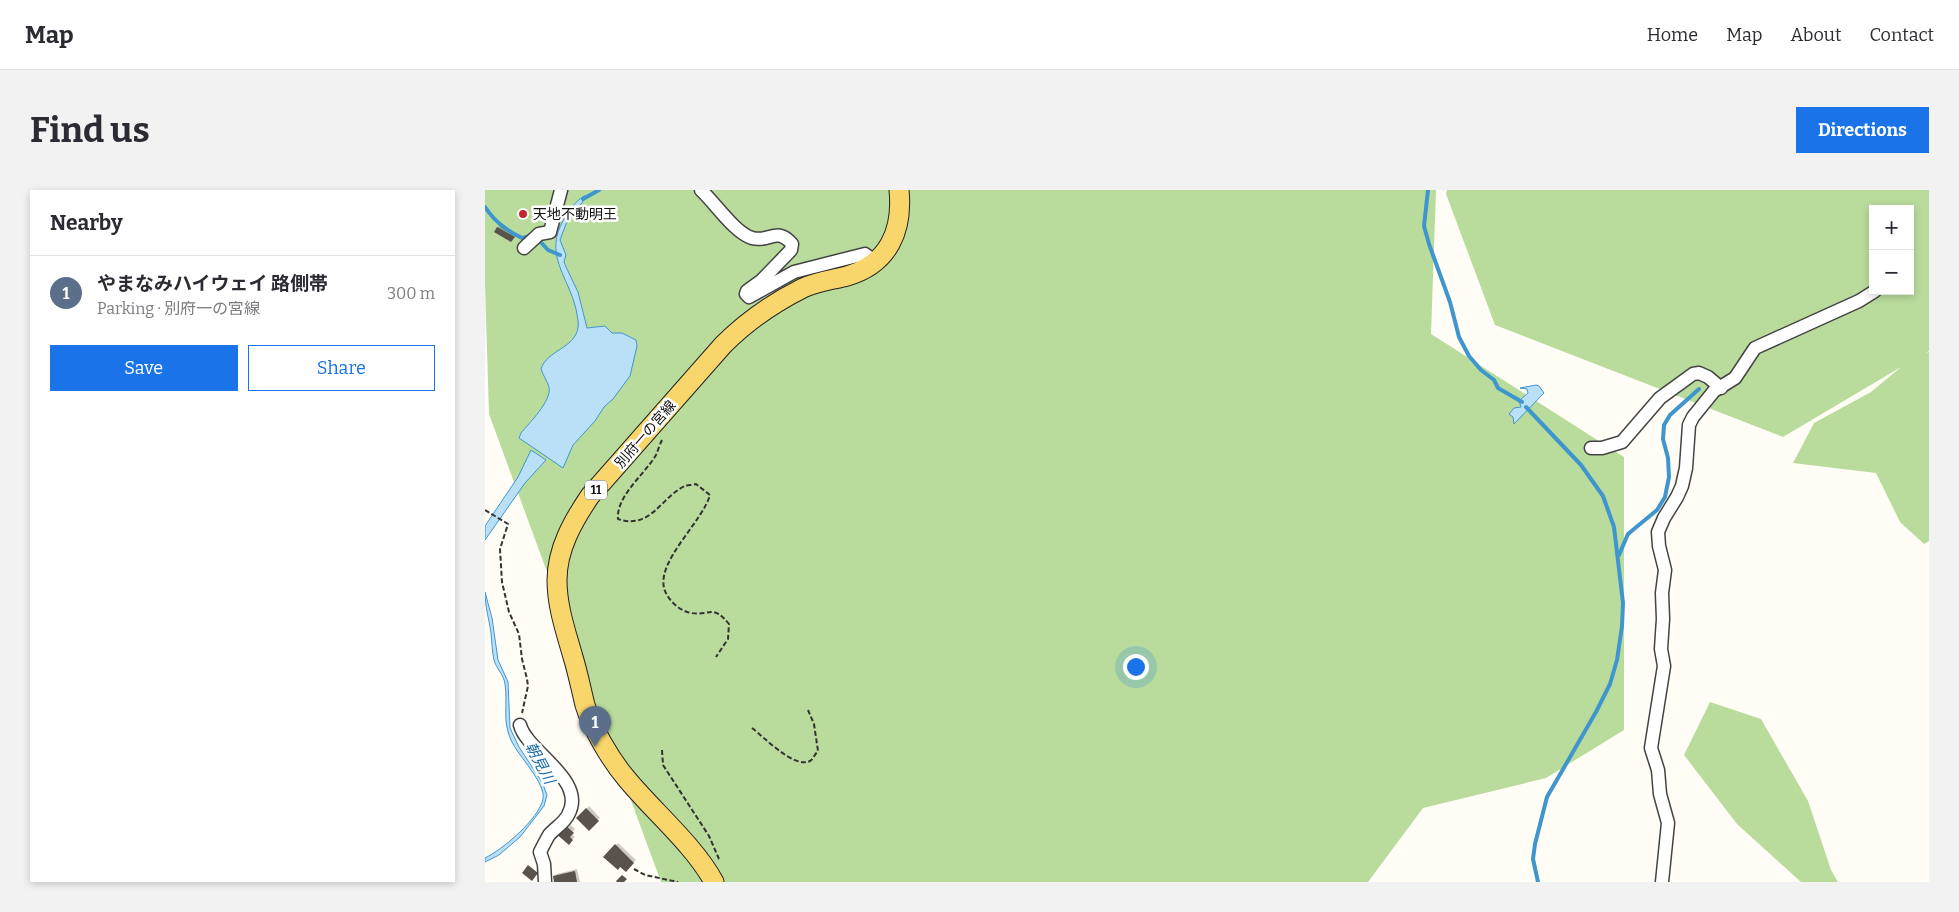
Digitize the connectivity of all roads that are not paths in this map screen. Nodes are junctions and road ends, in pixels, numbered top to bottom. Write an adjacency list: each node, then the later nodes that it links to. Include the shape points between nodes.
1 (561, 190): 4 (street, via 550,232 539,234)
2 (701, 190): 5 (street, via 734,227 751,238 777,234 792,244 791,250 777,265 747,290 749,297 795,272 865,254)
3 (899, 190): 5 (main road, 別府一の宮線 / 11, via 898,227)
4 (524, 248)
5 (876, 262): 11 (main road, 別府一の宮線 / 11, via 847,276 818,281 763,310 741,326 590,496 577,515 559,559 559,607 585,707 600,738 625,776)
6 (1869, 295): 7 (street, via 1755,348 1743,369)
7 (1721, 388): 8 (street, via 1708,377 1693,374 1661,398 1622,442); 12 (street, via 1714,391 1693,416 1687,435 1686,468 1681,486 1658,532 1665,570 1661,649 1664,661 1651,748 1668,823)
8 (1591, 448)
9 (520, 725): 10 (street, via 532,744 561,775 571,799 568,816 550,834 540,852)
10 (545, 882)
11 (714, 882)
12 (1662, 882)

